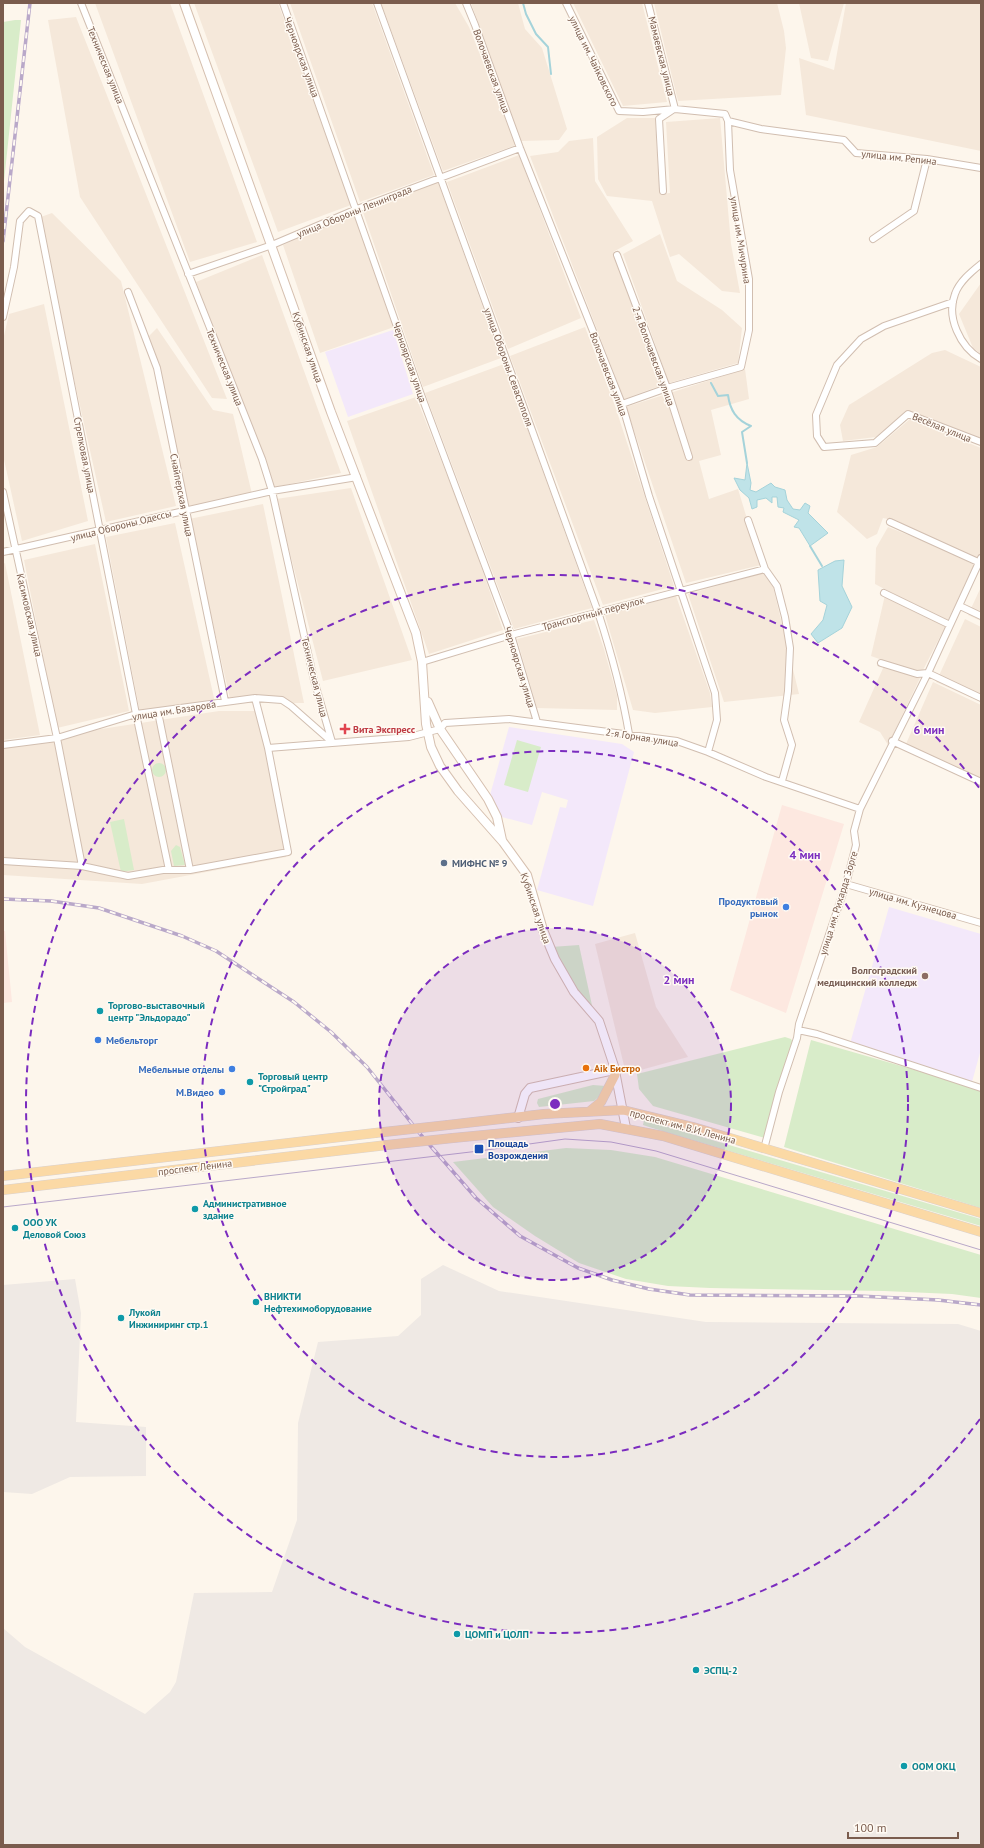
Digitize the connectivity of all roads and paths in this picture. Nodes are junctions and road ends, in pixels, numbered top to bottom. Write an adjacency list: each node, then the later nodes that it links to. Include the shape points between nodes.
1 (81, 3): 20 (street, Техническая улица)
2 (184, 3): 17 (street, Кубинская улица)
3 (283, 3): 15 (street, Черноярская улица)
4 (377, 3): 13 (street, улица Обороны Севастополя)
5 (466, 3): 10 (street, Волочаевская улица)
6 (566, 3): 8 (street, улица им. Чайковского, via 619,111)
7 (648, 3): 8 (street, Мамаевская улица)
8 (675, 109): 9 (street, улица им. Мичурина, via 725,114); 14 (street, via 659,119)
9 (728, 121): 11 (street, улица им. Репина, via 762,129 844,140 856,153); 25 (street, улица им. Мичурина, via 730,170 749,279 748,330 741,367)
10 (520, 148): 13 (street, улица Обороны Ленинграда); 26 (street, Волочаевская улица)
11 (927, 159): 12 (street, улица им. Репина); 16 (street, via 914,211)
12 (981, 168)
13 (440, 177): 15 (street, улица Обороны Ленинграда); 43 (street, улица Обороны Севастополя)
14 (663, 192)
15 (357, 209): 17 (street, улица Обороны Ленинграда); 46 (street, Черноярская улица, via 420,392)
16 (874, 239)
17 (272, 244): 20 (street, улица Обороны Ленинграда); 29 (street, Кубинская улица, via 331,412)
18 (617, 255): 25 (street, 2-я Волочаевская улица)
19 (981, 264): 22 (street, via 961,283)
20 (188, 274): 30 (street, Техническая улица)
21 (128, 292): 32 (street, Снайперская улица, via 157,368)
22 (953, 302): 24 (street, via 954,325 961,340); 27 (street, Весёлая улица, via 884,326 860,339 836,365 816,415 816,436 824,447 875,444 908,414)
23 (3, 317): 35 (street, Стрелковая улица, via 14,267 20,221 29,211 38,216)
24 (981, 359)
25 (667, 388): 26 (street); 28 (street, 2-я Волочаевская улица)
26 (622, 404): 40 (street, Волочаевская улица)
27 (981, 442)
28 (689, 457)
29 (357, 477): 30 (street, улица Обороны Одессы); 47 (street, Кубинская улица, via 416,633)
30 (272, 491): 32 (street, улица Обороны Одессы); 62 (street, Техническая улица, via 314,680)
31 (3, 492): 36 (street, Касимовская улица)
32 (184, 510): 35 (street, улица Обороны Одессы); 53 (street, Снайперская улица)
33 (748, 520): 39 (street)
34 (890, 522): 38 (street)
35 (100, 531): 36 (street, улица Обороны Одессы); 55 (street, Стрелковая улица)
36 (15, 550): 37 (street, улица Обороны Одессы); 60 (street, Касимовская улица)
37 (3, 552)
38 (980, 560): 42 (street, улица им. Рихарда Зорге)
39 (765, 569): 40 (street, Транспортный переулок); 66 (street, via 777,586 790,648 784,720 792,745)
40 (681, 591): 43 (street, Транспортный переулок); 65 (street, Волочаевская улица, via 715,693 717,720)
41 (884, 593): 45 (street)
42 (960, 606): 44 (street); 45 (street, улица им. Рихарда Зорге)
43 (598, 612): 46 (street, Транспортный переулок); 59 (street, улица Обороны Севастополя, via 623,698)
44 (981, 616)
45 (950, 625): 49 (street, улица им. Рихарда Зорге)
46 (511, 635): 47 (street, Транспортный переулок); 56 (street, Черноярская улица)
47 (422, 662): 50 (street, Кубинская улица)
48 (881, 663): 49 (street, via 917,674)
49 (928, 673): 52 (street); 61 (street, улица им. Рихарда Зорге)
50 (424, 692): 57 (street, Кубинская улица); 58 (street, Кубинская улица)
51 (256, 698): 53 (street, улица им. Базарова); 62 (street, улица им. Базарова, via 282,700); 64 (street)
52 (981, 698)
53 (225, 701): 54 (street, улица им. Базарова)
54 (158, 712): 55 (street, улица им. Базарова); 73 (street)
55 (136, 714): 60 (street, улица им. Базарова); 72 (street, Стрелковая улица)
56 (537, 722): 57 (street, 2-я Горная улица, via 509,719 473,720 446,723); 59 (street, 2-я Горная улица)
57 (440, 729): 58 (street, 2-я Горная улица); 69 (street, Кубинская улица, via 488,799 497,817)
58 (427, 732): 62 (street, via 409,737); 69 (street, Кубинская улица, via 440,766)
59 (630, 734): 65 (street, 2-я Горная улица, via 676,741)
60 (57, 738): 63 (street, улица им. Базарова); 71 (street, Касимовская улица)
61 (892, 741): 67 (street); 68 (street, улица им. Рихарда Зорге)
62 (332, 742): 64 (street)
63 (3, 744)
64 (268, 748): 73 (street, via 288,852)
65 (708, 752): 66 (street, 2-я Горная улица)
66 (782, 781): 68 (street, 2-я Горная улица)
67 (981, 782)
68 (860, 809): 74 (street, улица им. Рихарда Зорге, via 854,831 856,845)
69 (503, 842): 77 (street, Кубинская улица, via 527,875 543,930 559,968 574,992 599,1021)
70 (3, 861): 71 (street)
71 (82, 866): 72 (street, via 128,876)
72 (169, 870): 73 (street)
73 (190, 870)
74 (846, 884): 75 (street, улица им. Кузнецова); 76 (street, улица им. Рихарда Зорге)
75 (981, 922)
76 (798, 1030): 78 (street); 85 (street, улица им. Рихарда Зорге)
77 (615, 1072): 79 (street, Кубинская улица); 80 (main road, via 604,1098); 81 (street, via 530,1088 525,1094)
78 (981, 1088)
79 (623, 1110): 80 (main road, проспект им. В.И. Ленина); 82 (street, Кубинская улица); 85 (main road, проспект им. В.И. Ленина, via 693,1127)
80 (590, 1111): 81 (main road, проспект им. В.И. Ленина)
81 (518, 1118): 83 (main road, проспект им. В.И. Ленина, bridge)
82 (626, 1128): 84 (main road, проспект им. В.И. Ленина, bridge, via 600,1124); 89 (main road, проспект им. В.И. Ленина, via 662,1136)
83 (375, 1133): 86 (main road, проспект Ленина)
84 (388, 1145): 87 (main road, проспект Ленина)
85 (764, 1149): 88 (main road, проспект им. В.И. Ленина)
86 (3, 1176)
87 (3, 1190)
88 (981, 1213)
89 (981, 1232)

